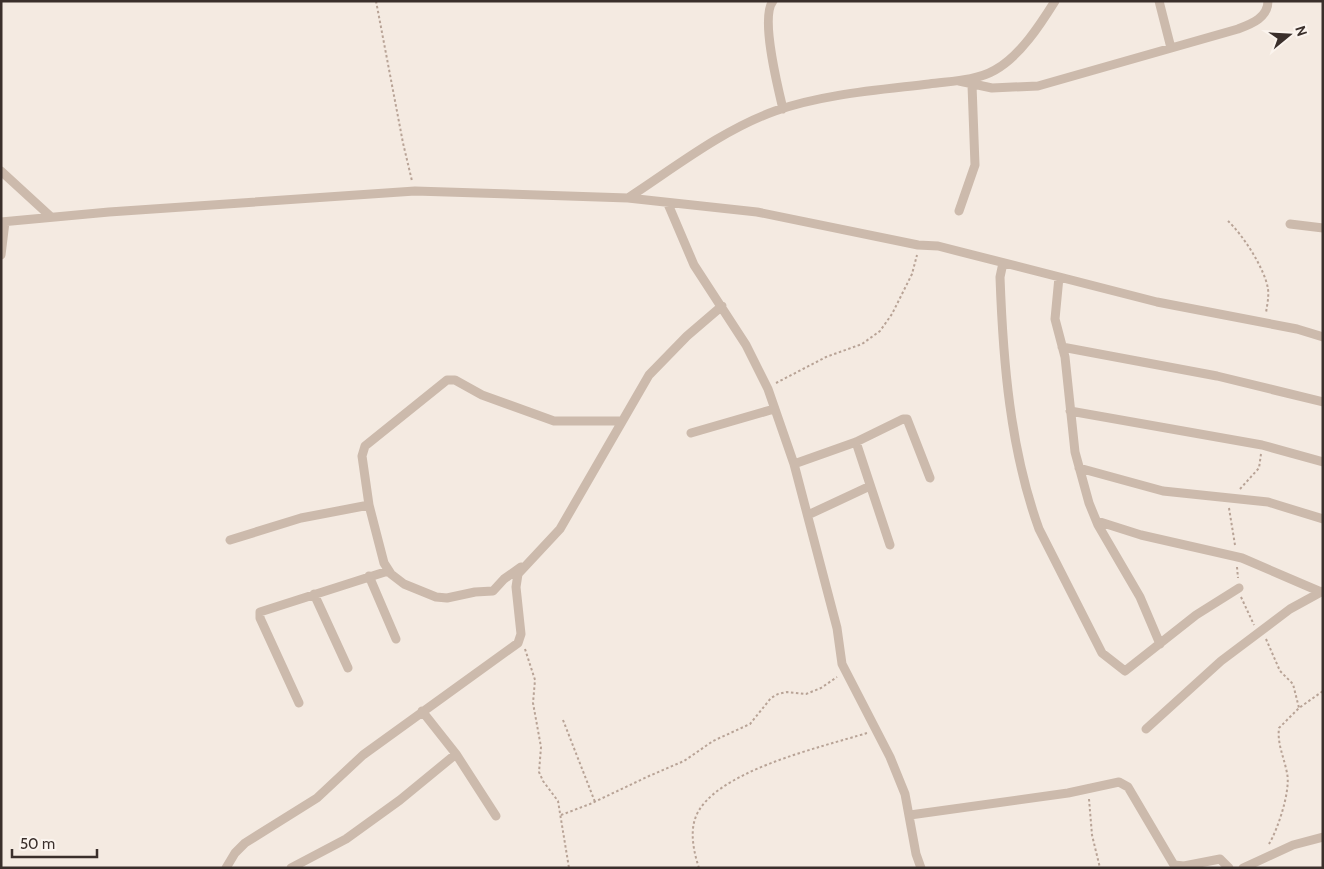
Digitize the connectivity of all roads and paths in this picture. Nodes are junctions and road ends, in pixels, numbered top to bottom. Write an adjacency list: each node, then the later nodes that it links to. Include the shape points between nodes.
1 (376, 1): 11 (path)
2 (773, 1): 9 (street, via 768,14)
3 (1055, 1): 7 (street, via 1007,62 987,74)
4 (1159, 1): 6 (street)
5 (1268, 1): 6 (street, via 1265,13 1255,22)
6 (1171, 48): 8 (street, via 1038,86 992,88)
7 (959, 81): 8 (street); 9 (street, via 840,97)
8 (972, 85): 14 (street, via 975,164)
9 (783, 109): 12 (street, via 721,138)
10 (1, 171): 15 (street)
11 (415, 191): 12 (street); 15 (street)
12 (628, 198): 13 (street)
13 (668, 204): 20 (street, via 757,212); 24 (street, via 694,265)
14 (959, 210)
15 (50, 216): 17 (street)
16 (1228, 221): 25 (path, via 1243,236 1268,287)
17 (3, 222): 21 (street)
18 (1290, 224): 19 (street)
19 (1323, 228)
20 (918, 245): 22 (street, via 938,246); 28 (path, via 912,274 880,331 862,344 826,356)
21 (1, 255)
22 (1003, 263): 23 (street); 58 (street, via 1000,277 1007,382 1018,455 1039,529 1104,655 1126,671)
23 (1059, 277): 25 (street, via 1157,302); 27 (street, via 1055,318)
24 (722, 306): 28 (street); 32 (street, via 658,364)
25 (1264, 322): 26 (street)
26 (1323, 337)
27 (1062, 347): 29 (street, via 1217,376); 31 (street)
28 (768, 389): 30 (street)
29 (1323, 402)
30 (774, 409): 33 (street); 37 (street)
31 (1070, 411): 35 (street); 38 (street)
32 (622, 421): 42 (street, via 554,421 482,396 455,380 447,380 365,446 362,456); 49 (street, via 560,529)
33 (692, 433)
34 (856, 442): 37 (street); 39 (street, via 907,419); 40 (street)
35 (1262, 445): 36 (street); 41 (path, via 1259,468)
36 (1323, 462)
37 (794, 464): 43 (street)
38 (1079, 468): 41 (street, via 1163,491); 45 (street)
39 (930, 478)
40 (870, 486): 43 (street); 47 (street)
41 (1234, 497): 44 (street, via 1268,502); 48 (path, via 1229,510)
42 (369, 505): 46 (street, via 301,518); 50 (street)
43 (808, 515): 60 (street)
44 (1323, 519)
45 (1097, 521): 48 (street, via 1141,536); 58 (street, via 1140,597)
46 (230, 540)
47 (890, 545)
48 (1236, 556): 53 (street)
49 (525, 565): 50 (street, via 504,579 493,592 447,598 419,591); 56 (street, via 516,580)
50 (388, 571): 51 (street)
51 (370, 576): 54 (street); 57 (street)
52 (1239, 588): 58 (street, via 1196,614)
53 (1322, 591): 55 (street)
54 (314, 594): 59 (street); 62 (street, via 260,612)
55 (1262, 632): 63 (path, via 1280,671 1293,684); 66 (street, via 1206,673)
56 (521, 637): 64 (street, via 515,646); 71 (path, via 535,680 533,703 540,747 539,772 558,801)
57 (396, 639)
58 (1160, 644)
59 (348, 668)
60 (846, 671): 67 (street); 70 (path, via 816,691 778,694 750,724 713,741 684,761)
61 (1323, 691): 63 (path)
62 (299, 703)
63 (1299, 708): 75 (path, via 1279,728 1278,742 1287,771 1287,788 1279,825)
64 (422, 711): 68 (street); 76 (street, via 348,768 317,798 245,843)
65 (563, 720): 70 (path)
66 (1146, 729)
67 (876, 730): 72 (street, via 900,778); 79 (path, via 741,775 712,793 700,808 692,832)
68 (456, 754): 73 (street); 77 (street, via 346,839)
69 (1089, 789): 72 (street); 81 (path, via 1092,835); 82 (street, via 1116,782 1128,787 1174,865 1220,858)
70 (595, 802): 71 (path)
71 (561, 815): 78 (path)
72 (910, 815): 80 (street)
73 (496, 816)
74 (1323, 837): 83 (street, via 1293,845)
75 (1267, 848)
76 (226, 868)
77 (291, 868)
78 (569, 868)
79 (699, 868)
80 (921, 868)
81 (1100, 868)
82 (1230, 868)
83 (1243, 868)

